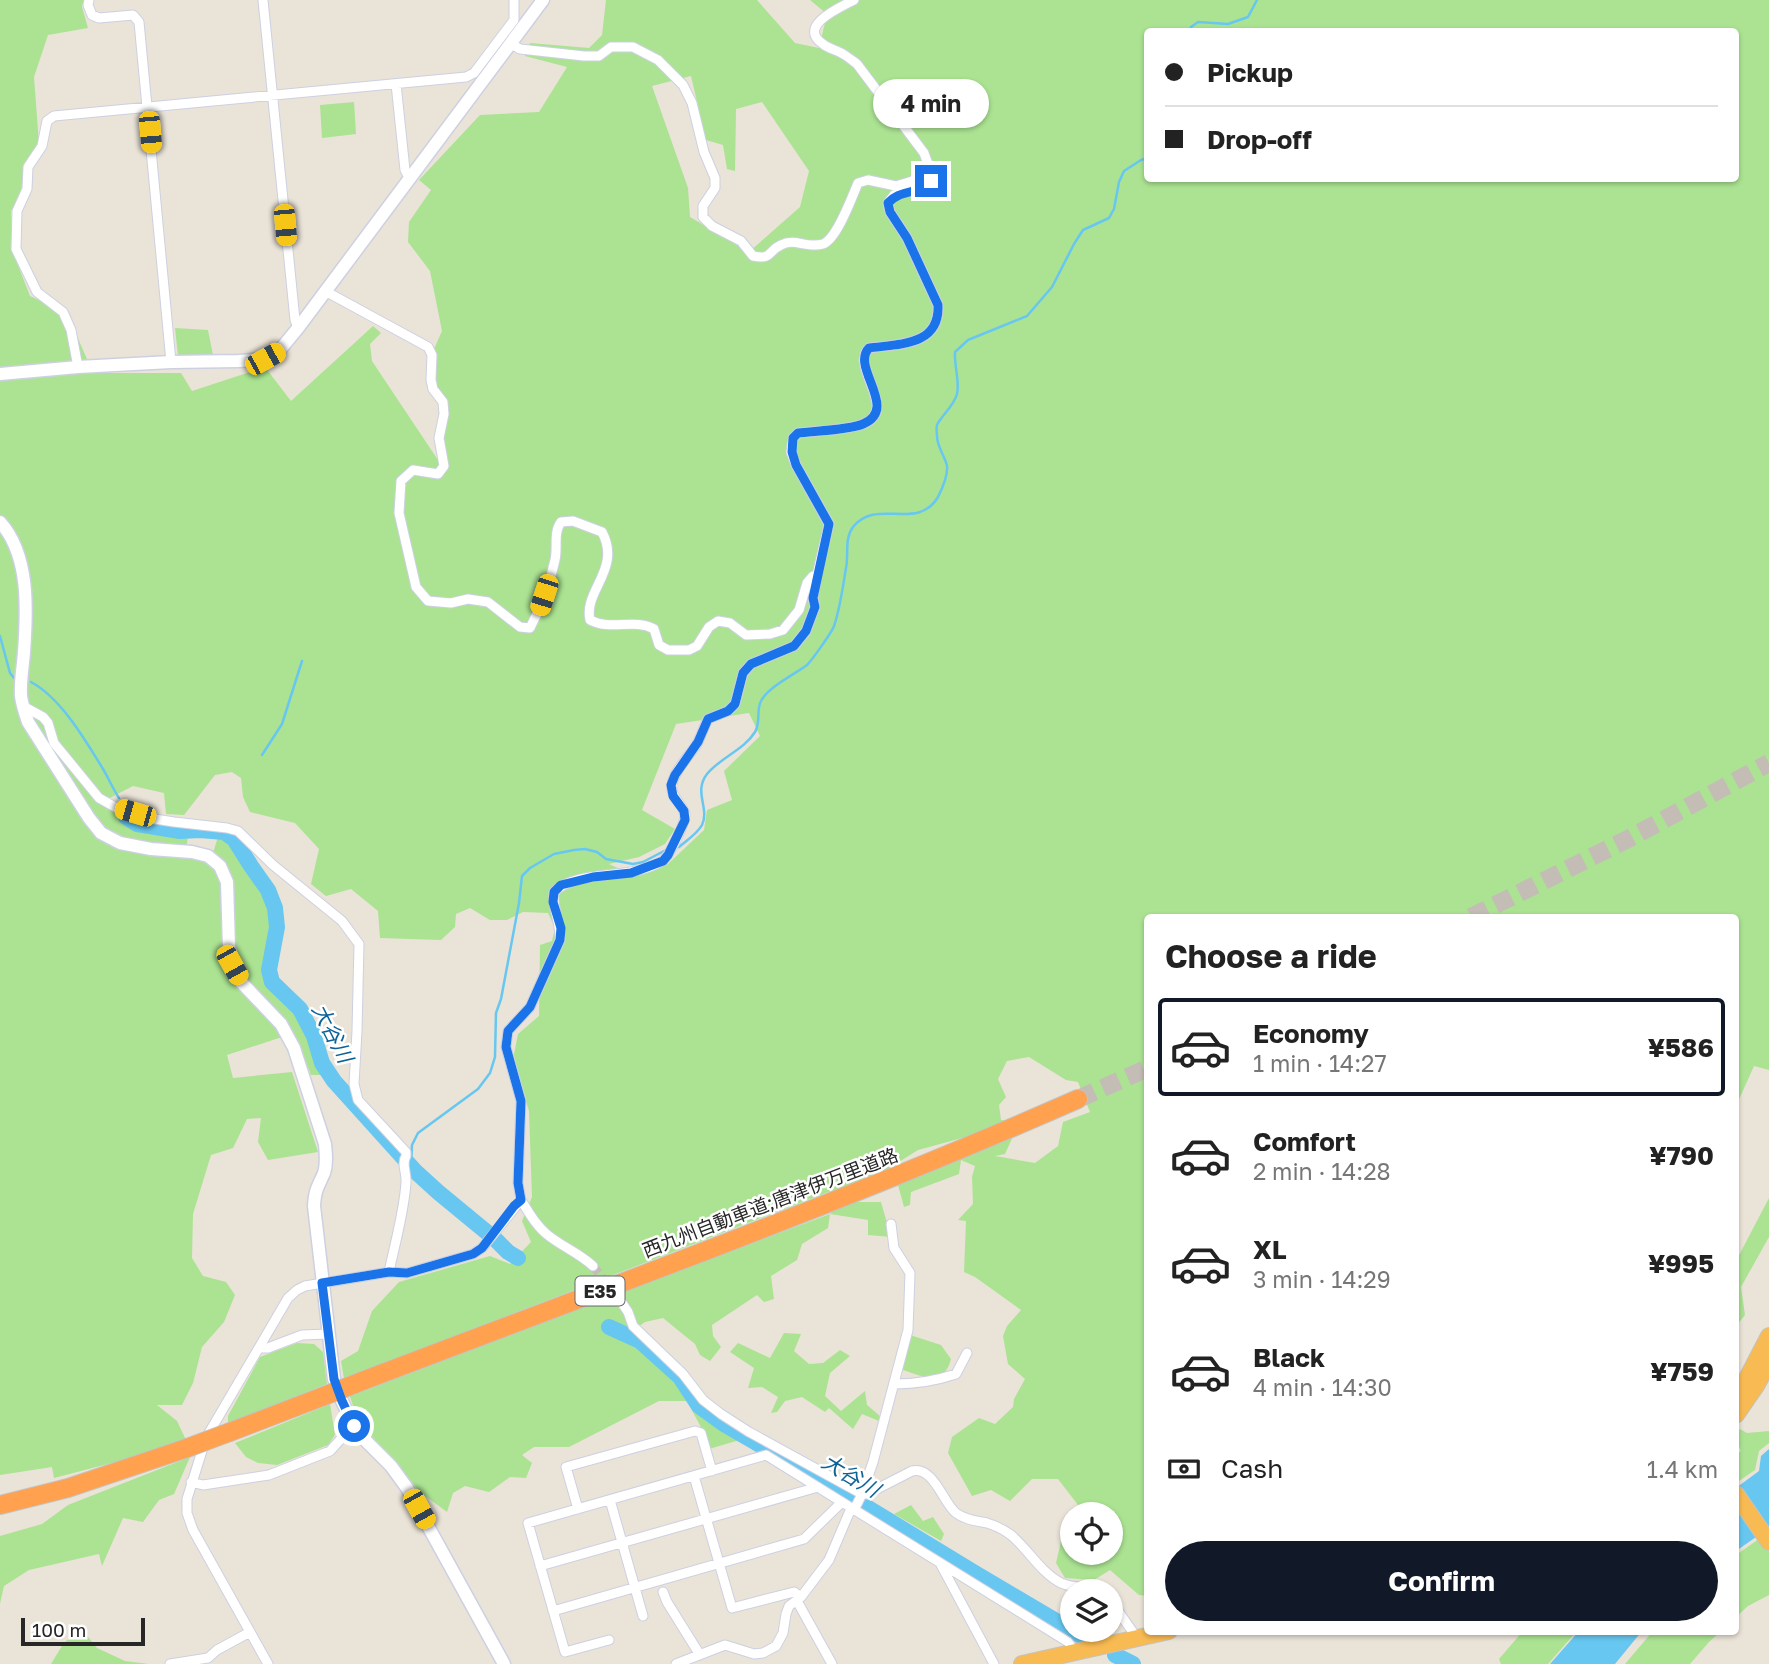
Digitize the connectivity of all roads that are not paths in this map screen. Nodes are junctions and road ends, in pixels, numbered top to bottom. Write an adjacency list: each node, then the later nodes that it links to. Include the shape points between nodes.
1 (89, 0): 9 (street, via 92,15 133,15 139,22)
2 (263, 0): 8 (street)
3 (514, 0): 7 (street, via 513,20 474,73)
4 (543, 0): 6 (street)
5 (854, 0): 10 (street, via 821,18 816,38 857,64 924,153)
6 (511, 44): 10 (street, via 584,57 599,56 611,47 633,47 658,60 683,85 692,103 715,178 703,216 741,241 753,256 762,258 780,245 796,241 824,243 833,236 858,183 868,180 897,186); 11 (street)
7 (396, 84): 8 (street); 11 (street, via 405,170)
8 (272, 95): 9 (street); 13 (street)
9 (148, 107): 14 (street); 15 (street, via 54,116 47,121 16,211 16,249 37,292 63,312)
10 (932, 175): 18 (street, via 924,188 894,195 888,203 939,315 922,339 869,348 864,353 877,409 872,419 861,425 798,433 793,438 796,465 829,524)
11 (410, 179): 12 (street)
12 (325, 291): 13 (street); 18 (street, via 428,347 432,355 433,389 443,402 439,438 444,466 438,474 413,470 401,481 398,513 416,587 428,601 488,602 520,627 530,628 556,557 556,528 561,522 573,521 602,532 606,539 607,566 588,610 590,620 647,625 654,629 659,645 668,650 697,646 718,621 730,623 746,635 783,630 799,610 807,583)
13 (298, 328): 14 (street, via 279,351 265,359)
14 (171, 362): 15 (street)
15 (78, 367): 16 (street)
16 (0, 374)
17 (0, 522): 19 (street, via 19,558 26,600)
18 (817, 575): 21 (street, via 815,607 806,631 794,646 751,664 743,673 735,704 708,719 675,775 673,796 685,820 668,855 631,873 593,877 561,885 554,892 560,940 530,1007 508,1031 506,1047 521,1101)
19 (23, 706): 24 (street, via 48,723 54,743 99,798 155,819 238,831 342,921 359,944 354,1084 358,1100 406,1152 407,1181); 25 (street, via 28,722 102,833 120,843 208,856 220,866 227,883 232,965 241,982 281,1024 325,1144 327,1158 314,1206)
20 (1078, 1099): 40 (highway, 西九州自動車道;唐津伊万里道路 / E35, bridge, via 834,1200 230,1432)
21 (521, 1200): 23 (street, via 550,1237); 24 (street, via 473,1254 407,1273)
22 (891, 1224): 32 (street, via 894,1248 910,1273 908,1330)
23 (593, 1266)
24 (389, 1272): 25 (street)
25 (322, 1283): 27 (street); 29 (street, via 305,1286 288,1298)
26 (622, 1303): 44 (street, via 633,1326 703,1400)
27 (328, 1334): 29 (street, via 302,1335); 35 (street, via 334,1379)
28 (1769, 1336): 33 (highway)
29 (259, 1348): 38 (street, via 206,1438)
30 (967, 1353): 32 (street, via 956,1374 919,1384)
31 (1769, 1362): 34 (highway)
32 (894, 1384): 44 (street)
33 (1739, 1390)
34 (1739, 1411)
35 (354, 1426): 38 (street, via 330,1451 269,1475 203,1485); 70 (street, via 407,1488)
36 (712, 1471): 37 (street); 39 (street, via 766,1455); 46 (street, via 701,1433 695,1430 566,1467)
37 (694, 1476): 42 (street); 48 (street)
38 (191, 1482): 61 (street, via 187,1513 193,1530)
39 (818, 1487): 43 (street); 48 (street)
40 (68, 1488): 45 (highway, 西九州自動車道;唐津伊万里道路 / E35); 47 (highway)
41 (1739, 1497): 50 (highway)
42 (610, 1500): 46 (street); 49 (street)
43 (842, 1502): 44 (street); 52 (street, via 804,1539)
44 (858, 1502): 51 (street); 54 (street, via 918,1470 936,1485 956,1513 1010,1535); 57 (street, via 829,1560)
45 (0, 1505)
46 (578, 1509): 53 (street, via 528,1523)
47 (0, 1515)
48 (706, 1519): 49 (street); 52 (street)
49 (622, 1542): 53 (street); 55 (street)
50 (1769, 1542)
51 (940, 1563): 65 (street, via 1068,1642); 73 (street)
52 (718, 1564): 55 (street); 57 (street, via 732,1608 794,1592)
53 (540, 1566): 58 (street)
54 (1060, 1582)
55 (635, 1588): 58 (street); 59 (street)
56 (663, 1592): 66 (street)
57 (799, 1599): 67 (street, via 789,1606 776,1646); 72 (street)
58 (553, 1611): 64 (street, via 565,1652)
59 (643, 1616)
60 (1123, 1618): 63 (street)
61 (250, 1632): 68 (street, via 208,1658); 69 (street)
62 (1151, 1635): 63 (highway)
63 (1137, 1638): 65 (highway)
64 (609, 1640)
65 (1075, 1652): 74 (highway)
66 (701, 1655): 67 (street, via 725,1645); 71 (street)
67 (755, 1659)
68 (170, 1664)
69 (268, 1664)
70 (505, 1664)
71 (676, 1664)
72 (832, 1664)
73 (993, 1664)
74 (1022, 1664)

